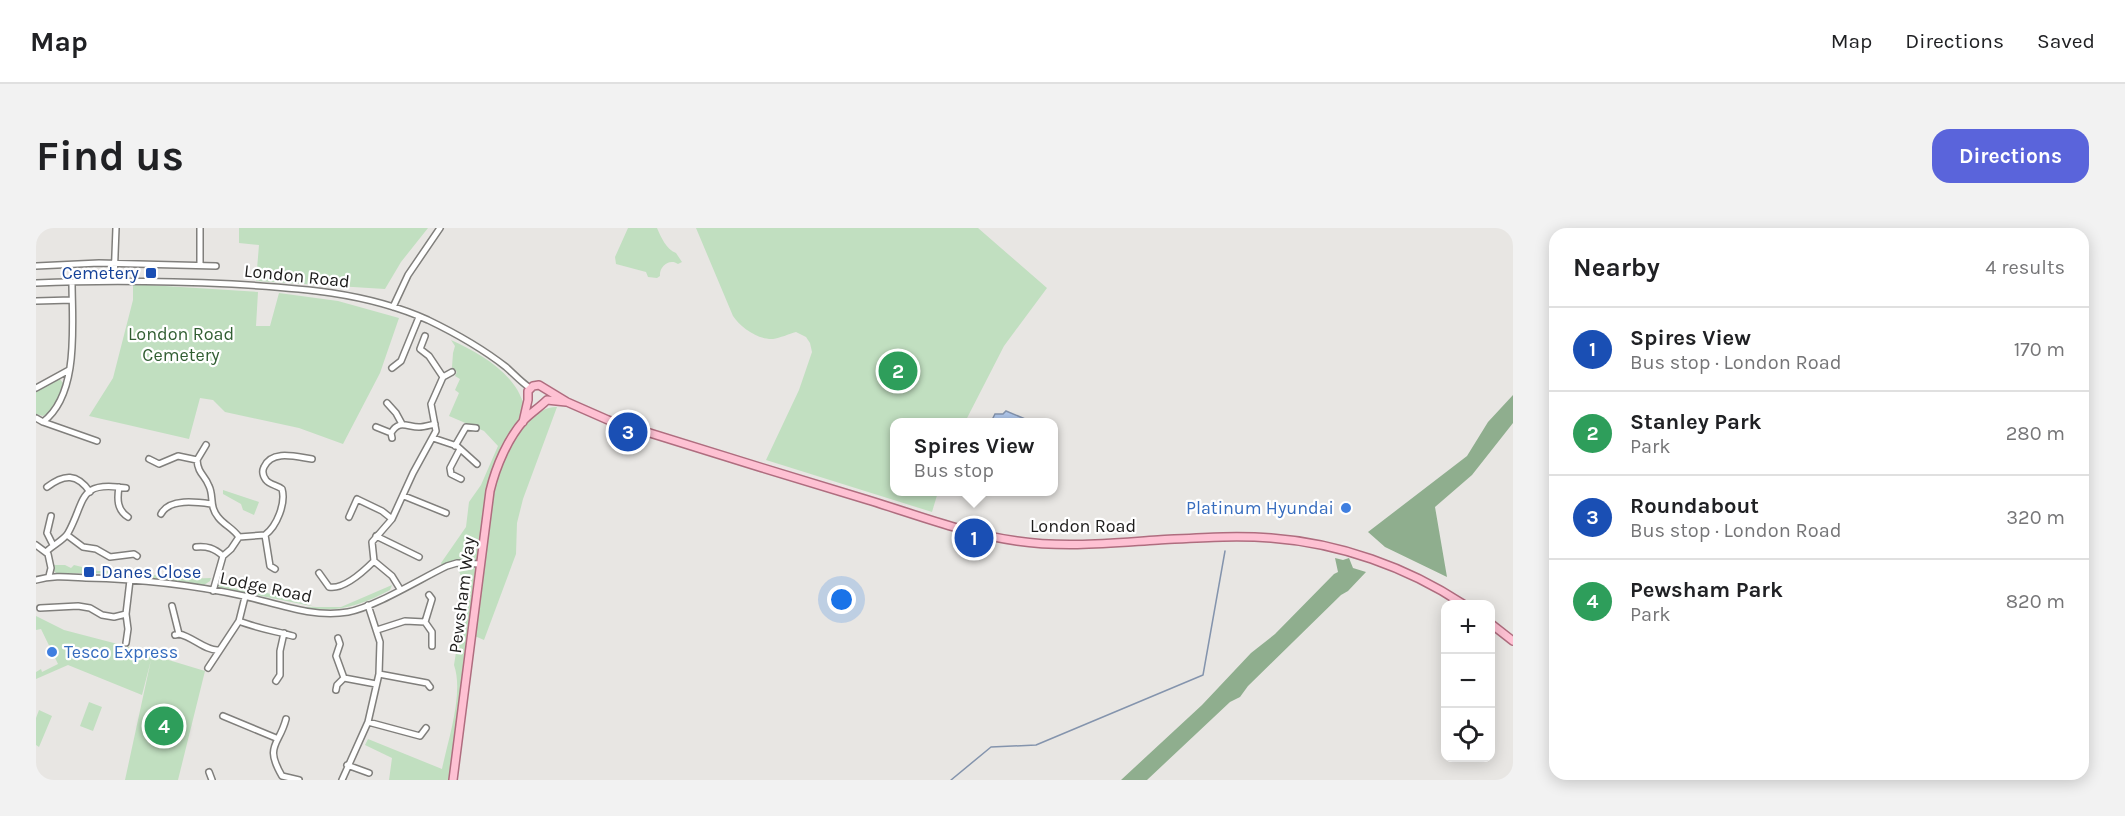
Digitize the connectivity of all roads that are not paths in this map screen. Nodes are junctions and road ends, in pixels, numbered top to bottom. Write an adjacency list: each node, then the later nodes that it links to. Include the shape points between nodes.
1 (116, 228): 4 (street)
2 (201, 228): 6 (street)
3 (440, 228): 13 (street, via 408,275)
4 (116, 264): 5 (street); 6 (street); 8 (street)
5 (36, 266)
6 (200, 266): 7 (street)
7 (216, 266)
8 (114, 281): 9 (street, London Road); 13 (street, London Road, via 306,289 345,294)
9 (72, 282): 10 (street, London Road); 11 (street)
10 (36, 283)
11 (72, 300): 12 (street); 17 (street)
12 (36, 302)
13 (393, 307): 14 (street, London Road)
14 (419, 317): 16 (street, via 401,361); 21 (street, London Road, via 485,353)
15 (425, 336): 19 (street, via 420,349)
16 (392, 368)
17 (69, 370): 20 (street); 29 (street, via 57,410)
18 (452, 372): 19 (street)
19 (443, 377): 32 (street, via 430,404)
20 (36, 388)
21 (530, 388): 22 (main road, London Road, via 539,385); 23 (main road)
22 (547, 390): 24 (main road); 25 (main road, London Road)
23 (528, 400): 27 (main road); 30 (main road, Pewsham Way)
24 (547, 400): 25 (main road, London Road); 27 (main road)
25 (567, 402): 82 (main road, London Road, via 608,420 982,534 1058,544 1235,537 1294,541 1390,566)
26 (387, 403): 31 (street)
27 (539, 405): 30 (main road, Pewsham Way)
28 (36, 418): 29 (street)
29 (43, 422): 36 (street)
30 (522, 422): 72 (main road, Pewsham Way, via 502,454 494,476)
31 (402, 424): 32 (street); 33 (street, via 393,428 391,435)
32 (435, 424): 35 (street)
33 (376, 427)
34 (476, 428): 38 (street, via 466,427)
35 (433, 438): 38 (street); 48 (street)
36 (97, 441)
37 (206, 446): 42 (street)
38 (458, 448): 41 (street); 43 (street, via 450,468 451,474)
39 (149, 459): 42 (street, via 159,464 178,456)
40 (312, 459): 49 (street, via 280,456 265,464 267,482 282,489)
41 (474, 459)
42 (197, 460): 51 (street, via 200,474 210,487)
43 (461, 479)
44 (47, 487): 46 (street, via 62,478 75,478)
45 (360, 491): 50 (street)
46 (90, 492): 52 (street, via 102,486 122,488 118,502); 60 (street, via 78,507)
47 (292, 496): 49 (street)
48 (404, 496): 53 (street); 59 (street)
49 (284, 497): 61 (street, via 276,524)
50 (357, 499): 57 (street); 59 (street)
51 (211, 504): 54 (street, via 176,503); 63 (street, via 219,519)
52 (121, 513): 56 (street); 58 (street)
53 (447, 513)
54 (161, 514)
55 (51, 516): 65 (street, via 47,533)
56 (128, 517)
57 (349, 517)
58 (118, 519)
59 (392, 519): 62 (street)
60 (67, 535): 65 (street); 68 (street, via 83,547 110,557)
61 (265, 535): 63 (street); 73 (street)
62 (376, 536): 70 (street); 71 (street, via 371,546)
63 (239, 537): 69 (street)
64 (36, 545): 67 (street)
65 (53, 545): 67 (street)
66 (196, 547): 69 (street, via 205,543)
67 (46, 551): 74 (street)
68 (135, 553)
69 (223, 556): 79 (street)
70 (419, 557)
71 (374, 561): 75 (street, via 336,587 328,587); 78 (street)
72 (481, 564): 78 (street, Lodge Road, via 447,566); 117 (main road, Pewsham Way)
73 (270, 568)
74 (49, 576): 76 (street, Lodge Road); 77 (street, Lodge Road)
75 (319, 577)
76 (36, 580)
77 (130, 580): 79 (street, Lodge Road); 86 (street)
78 (400, 589): 83 (street, Lodge Road)
79 (213, 591): 80 (street, Lodge Road)
80 (245, 597): 83 (street, Lodge Road, via 327,614); 87 (street)
81 (432, 598): 88 (street)
82 (1456, 600)
83 (368, 605): 90 (street)
84 (40, 608): 86 (street, via 78,606 114,617)
85 (175, 610): 97 (street, via 177,634)
86 (126, 614): 95 (street)
87 (239, 621): 91 (street); 97 (street)
88 (425, 622): 90 (street, via 405,621); 96 (street, via 430,627)
89 (1495, 627): 93 (main road)
90 (377, 630): 99 (street)
91 (284, 633): 92 (street); 101 (street)
92 (293, 636)
93 (1513, 641)
94 (340, 642): 100 (street, via 336,656)
95 (126, 644)
96 (431, 644)
97 (218, 650): 98 (street)
98 (208, 668)
99 (379, 674): 102 (street); 103 (street)
100 (344, 678): 103 (street); 104 (street)
101 (276, 681)
102 (428, 682)
103 (376, 684): 107 (street)
104 (336, 690)
105 (225, 718): 109 (street)
106 (286, 720): 109 (street, via 286,729)
107 (368, 722): 108 (street, via 421,739); 110 (street)
108 (426, 729)
109 (276, 738): 112 (street, via 274,758)
110 (347, 765): 115 (street); 116 (street, via 366,773)
111 (209, 772): 113 (street)
112 (281, 778): 114 (street)
113 (214, 780)
114 (299, 780)
115 (342, 780)
116 (362, 780)
117 (453, 780)

